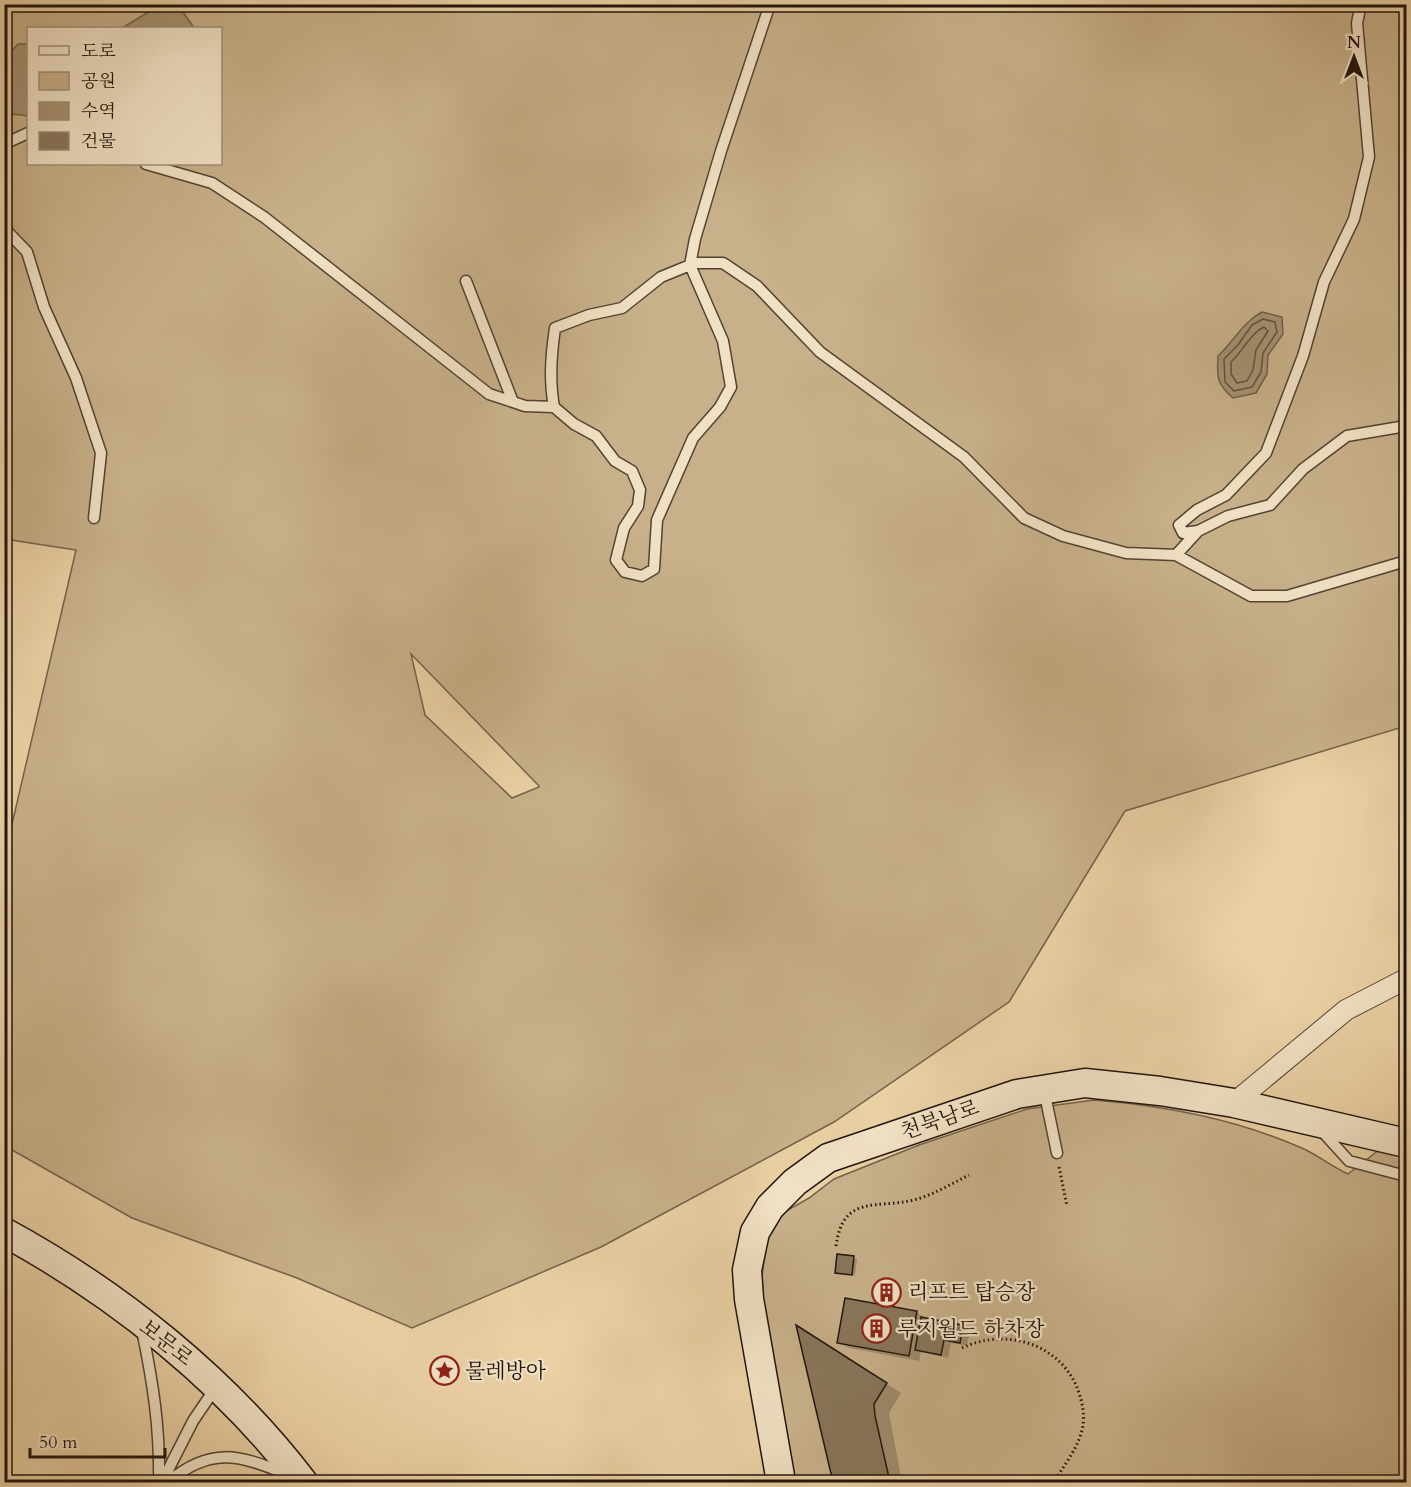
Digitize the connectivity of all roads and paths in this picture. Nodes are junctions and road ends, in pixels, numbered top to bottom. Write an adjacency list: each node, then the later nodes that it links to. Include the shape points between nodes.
1 (770, 4): 8 (lane, via 721,151)
2 (1361, 4): 14 (lane, via 1358,23 1369,157 1354,219 1324,282 1303,356 1266,453 1226,495 1179,525 1183,533)
3 (4, 135): 4 (lane)
4 (25, 135): 5 (lane)
5 (4, 144)
6 (149, 165): 10 (lane, via 212,183 264,217 489,394)
7 (4, 228): 13 (lane, via 27,252 44,307 76,378 101,453)
8 (690, 265): 11 (lane, via 661,277 622,308 555,328 551,353); 11 (lane, via 723,341 731,387 720,407 693,438 657,520 654,569 642,576 625,572 616,560 624,528 638,506 640,490 632,471 615,461 596,436); 15 (lane, via 723,263 757,286 820,352 964,457 1024,518 1063,536 1126,553)
9 (466, 281): 10 (lane)
10 (513, 402): 11 (lane)
11 (554, 407)
12 (1407, 426): 14 (lane, via 1347,436 1303,469 1269,505 1228,516)
13 (94, 518)
14 (1198, 531): 15 (lane)
15 (1176, 555): 16 (lane, via 1251,596 1287,596)
16 (1407, 561)
17 (1407, 979): 19 (street, via 1346,1010)
18 (1044, 1090): 19 (main road, 천북남로, via 1085,1083); 22 (lane); 34 (main road, 천북남로, via 1017,1094 828,1158 770,1207 755,1232 747,1270)
19 (1234, 1103): 20 (main road, 천북남로)
20 (1312, 1120): 21 (main road, 천북남로); 24 (lane, via 1349,1161)
21 (1407, 1143)
22 (1057, 1153): 25 (path)
23 (969, 1175): 27 (path, via 928,1196 855,1208 843,1221)
24 (1407, 1176)
25 (1067, 1206)
26 (4, 1232): 28 (main road, 보문로, via 87,1283)
27 (836, 1246)
28 (141, 1323): 30 (main road, 보문로, via 191,1361); 31 (lane, via 156,1397)
29 (962, 1348): 35 (path, via 974,1342 1024,1342 1049,1351 1070,1372 1082,1398 1083,1425 1077,1444)
30 (216, 1386): 31 (lane); 33 (main road, 보문로, via 271,1441)
31 (160, 1482)
32 (168, 1482): 33 (lane, via 194,1463 224,1456 251,1459)
33 (303, 1482)
34 (781, 1482)
35 (1054, 1482)

